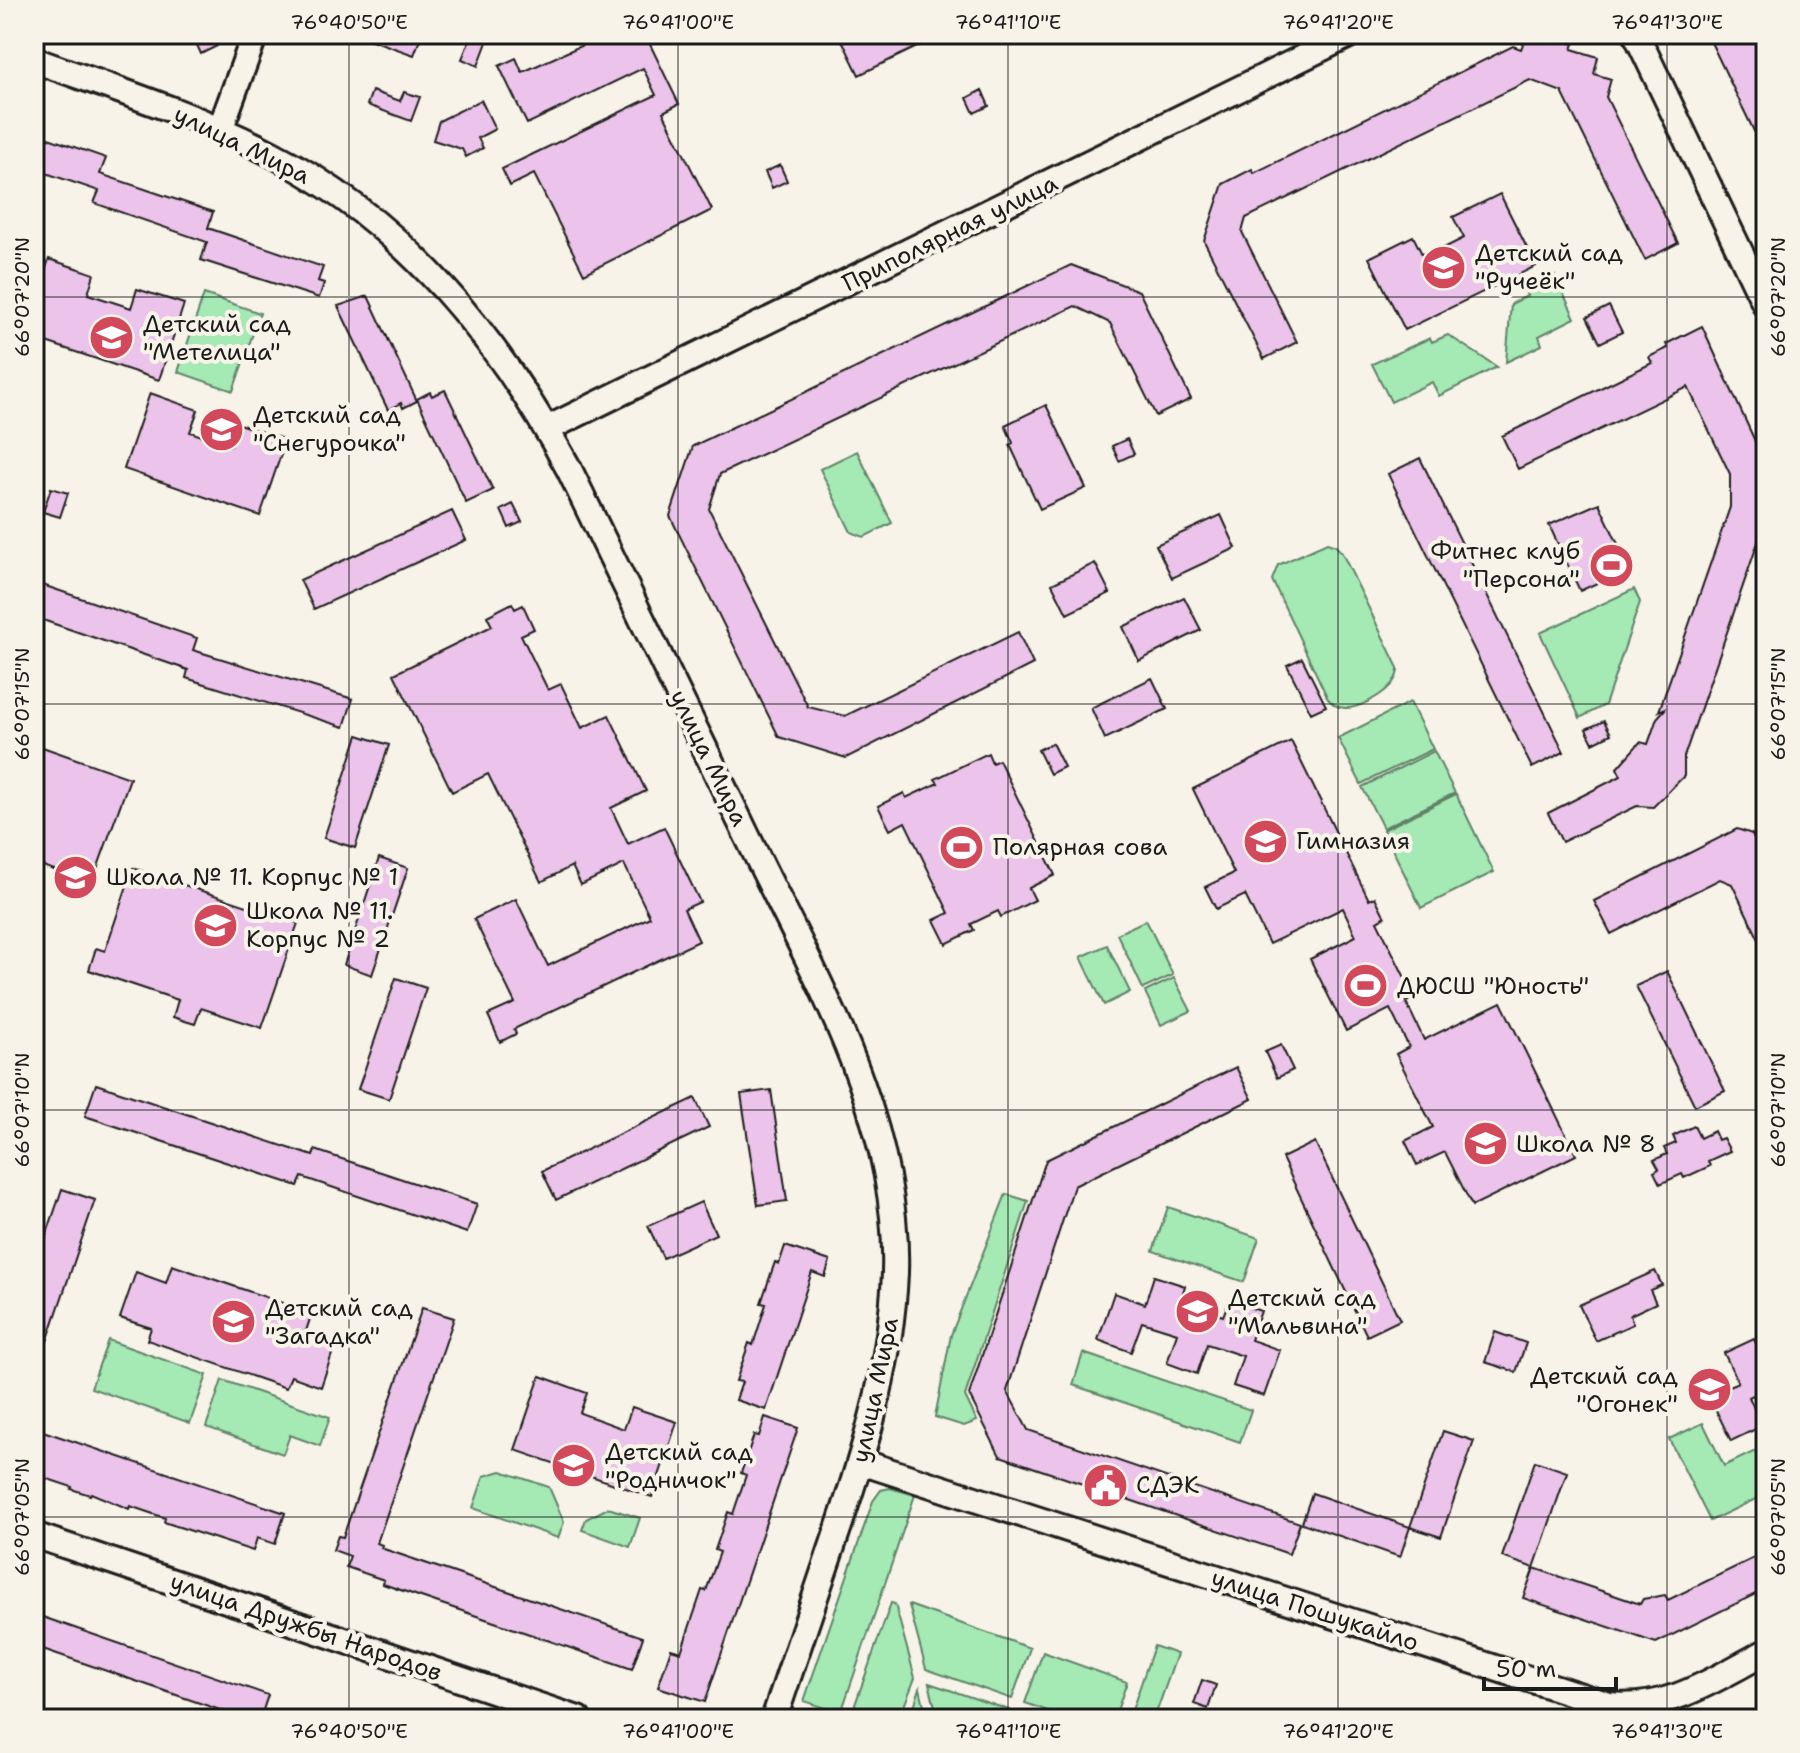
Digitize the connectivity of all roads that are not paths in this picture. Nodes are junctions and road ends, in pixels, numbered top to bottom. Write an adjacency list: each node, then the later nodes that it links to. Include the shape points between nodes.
1 (255, 34): 5 (street)
2 (1351, 34): 7 (street, Приполярная улица)
3 (1636, 34): 6 (street)
4 (34, 60): 5 (street, улица Мира)
5 (220, 130): 7 (street, улица Мира, via 310,176 395,239 491,343)
6 (1766, 306)
7 (547, 429): 8 (street, улица Мира, via 825,997 874,1121 891,1194 895,1271 887,1354)
8 (861, 1462): 10 (street, улица Пошукайло, via 1609,1705 1666,1702); 12 (street, улица Мира)
9 (34, 1535): 11 (street, улица Дружбы Народов)
10 (1766, 1652)
11 (578, 1719)
12 (774, 1719)

